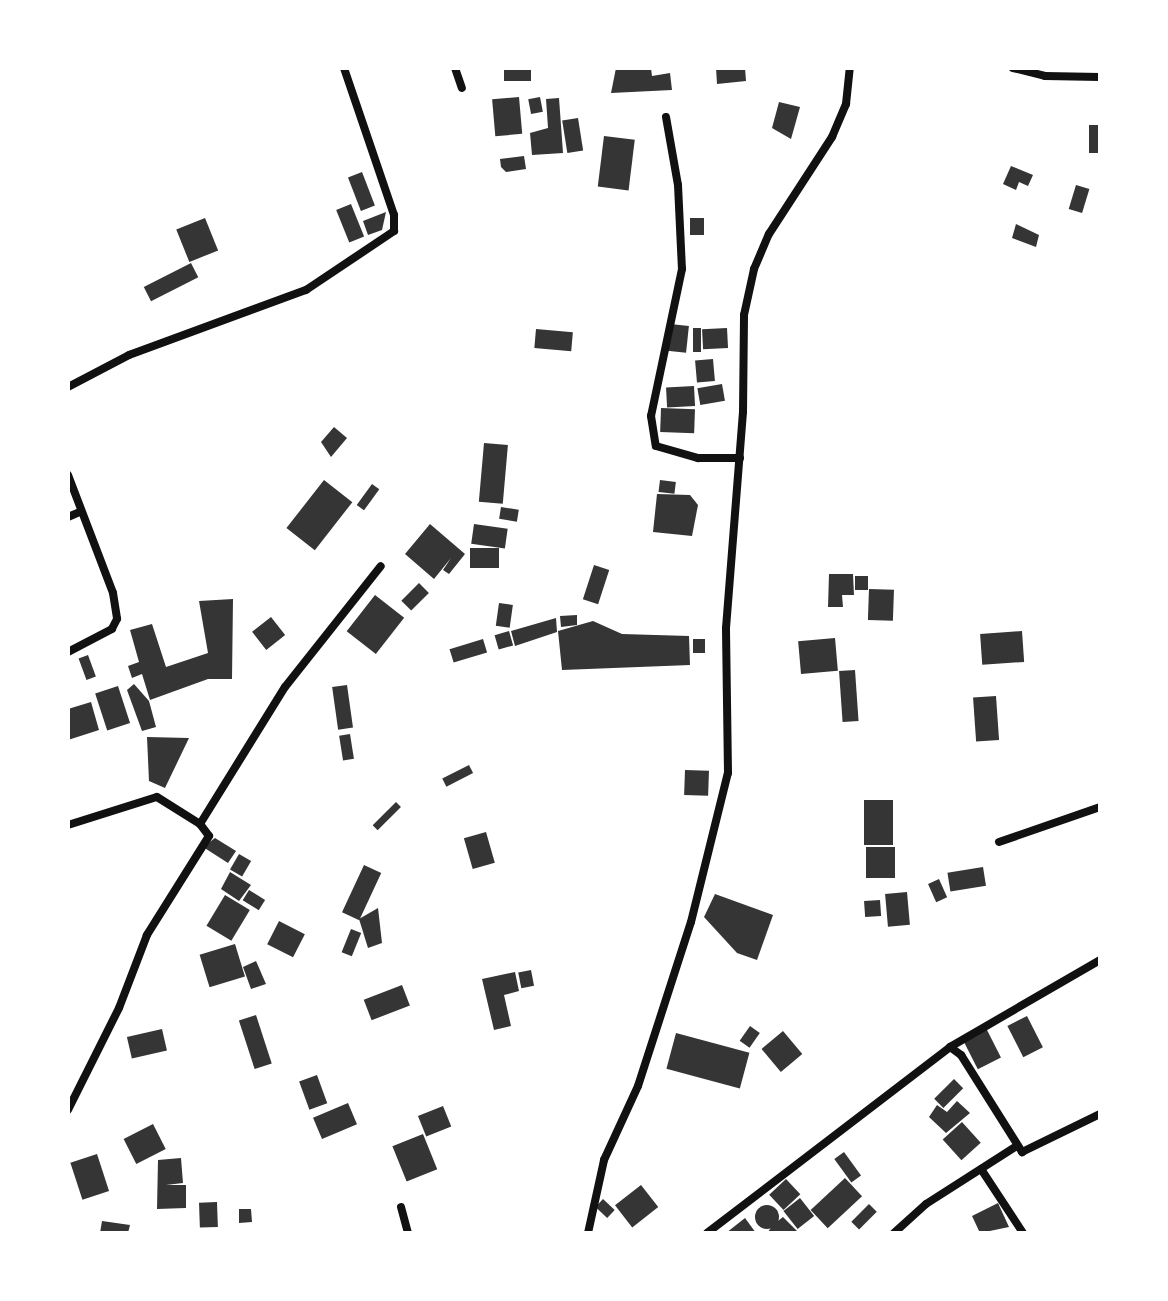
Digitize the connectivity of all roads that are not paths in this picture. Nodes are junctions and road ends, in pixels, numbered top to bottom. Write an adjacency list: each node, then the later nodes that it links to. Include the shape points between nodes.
1 (344, 68): 8 (street, via 394,215 394,231 306,290 129,355)
2 (455, 68): 6 (street)
3 (850, 68): 9 (street, via 846,104 832,137 795,188 754,269 744,315)
4 (1013, 68): 5 (street, via 1045,76)
5 (1100, 77)
6 (462, 88)
7 (666, 117): 9 (street, via 678,185 682,269 651,416 656,446 698,458)
8 (68, 387)
9 (740, 458): 27 (street, via 726,628 728,773 720,814 653,1043 604,1160)
10 (68, 475): 11 (street)
11 (80, 512): 12 (street); 14 (street, via 113,593 117,619 112,629)
12 (68, 517)
13 (381, 566): 16 (street, via 285,687)
14 (68, 652)
15 (1100, 807): 18 (street)
16 (200, 824): 17 (street, via 157,797); 21 (street, via 209,836 147,935 119,1008)
17 (68, 825)
18 (999, 842)
19 (1100, 960): 20 (street)
20 (950, 1047): 23 (street, via 961,1055); 28 (street)
21 (68, 1110)
22 (1100, 1114): 23 (street, via 1022,1152)
23 (1015, 1147): 24 (street)
24 (981, 1169): 29 (street, via 926,1204); 30 (street)
25 (401, 1207): 26 (street)
26 (408, 1233)
27 (588, 1233)
28 (707, 1233)
29 (894, 1233)
30 (1023, 1233)

